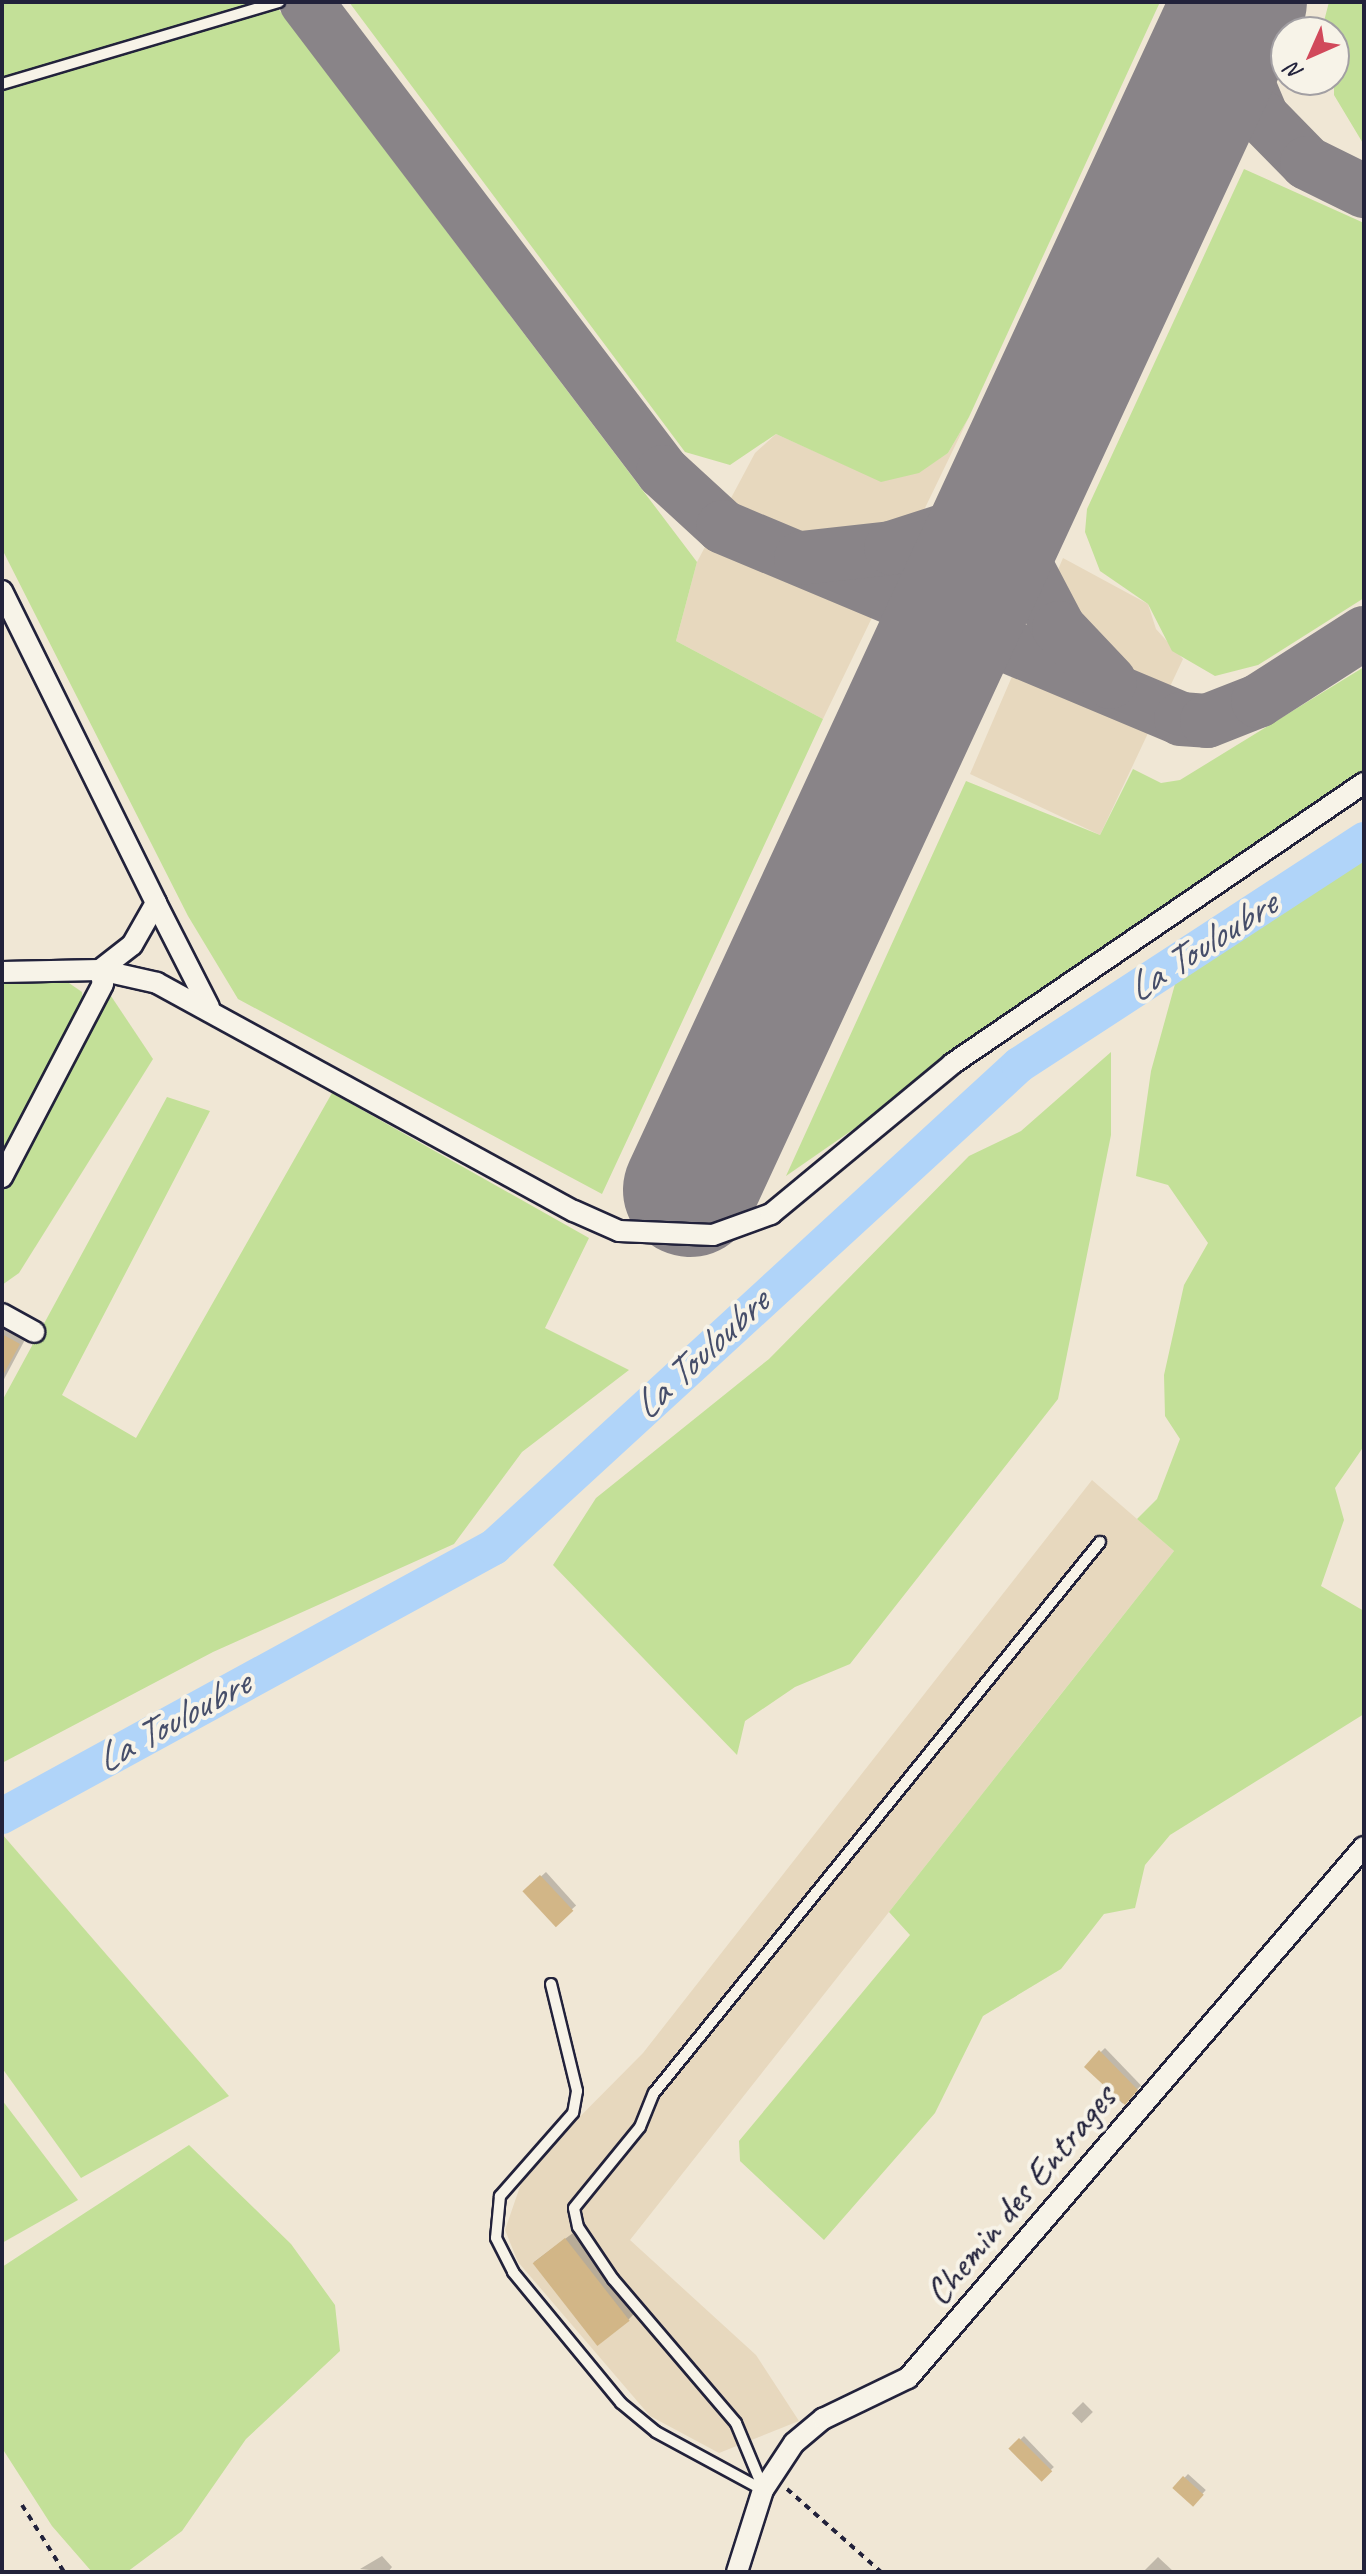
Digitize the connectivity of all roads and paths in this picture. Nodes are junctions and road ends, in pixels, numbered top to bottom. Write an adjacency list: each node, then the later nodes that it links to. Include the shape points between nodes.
1 (279, 2): 2 (lane)
2 (2, 84)
3 (2, 591): 5 (street)
4 (1364, 783): 8 (street, via 952,1064 771,1214 713,1235 619,1231 574,1211)
5 (156, 903): 6 (street, via 132,945); 8 (street)
6 (100, 970): 7 (street); 8 (street); 9 (street, via 103,984)
7 (2, 972)
8 (209, 1007)
9 (2, 1177)
10 (2, 1314): 11 (street)
11 (34, 1332)
12 (1100, 1542): 15 (lane, via 654,2093 640,2127 574,2208 578,2227 613,2279 736,2423)
13 (1364, 1847): 15 (street, Chemin des Entrages, via 908,2378 823,2419)
14 (551, 1984): 15 (lane, via 577,2091 573,2113 500,2196 496,2238 513,2272 621,2403 656,2432)
15 (766, 2484): 18 (street, Chemin des Entrages); 19 (path, via 801,2498)
16 (22, 2505): 17 (path)
17 (64, 2572)
18 (737, 2572)
19 (881, 2572)

